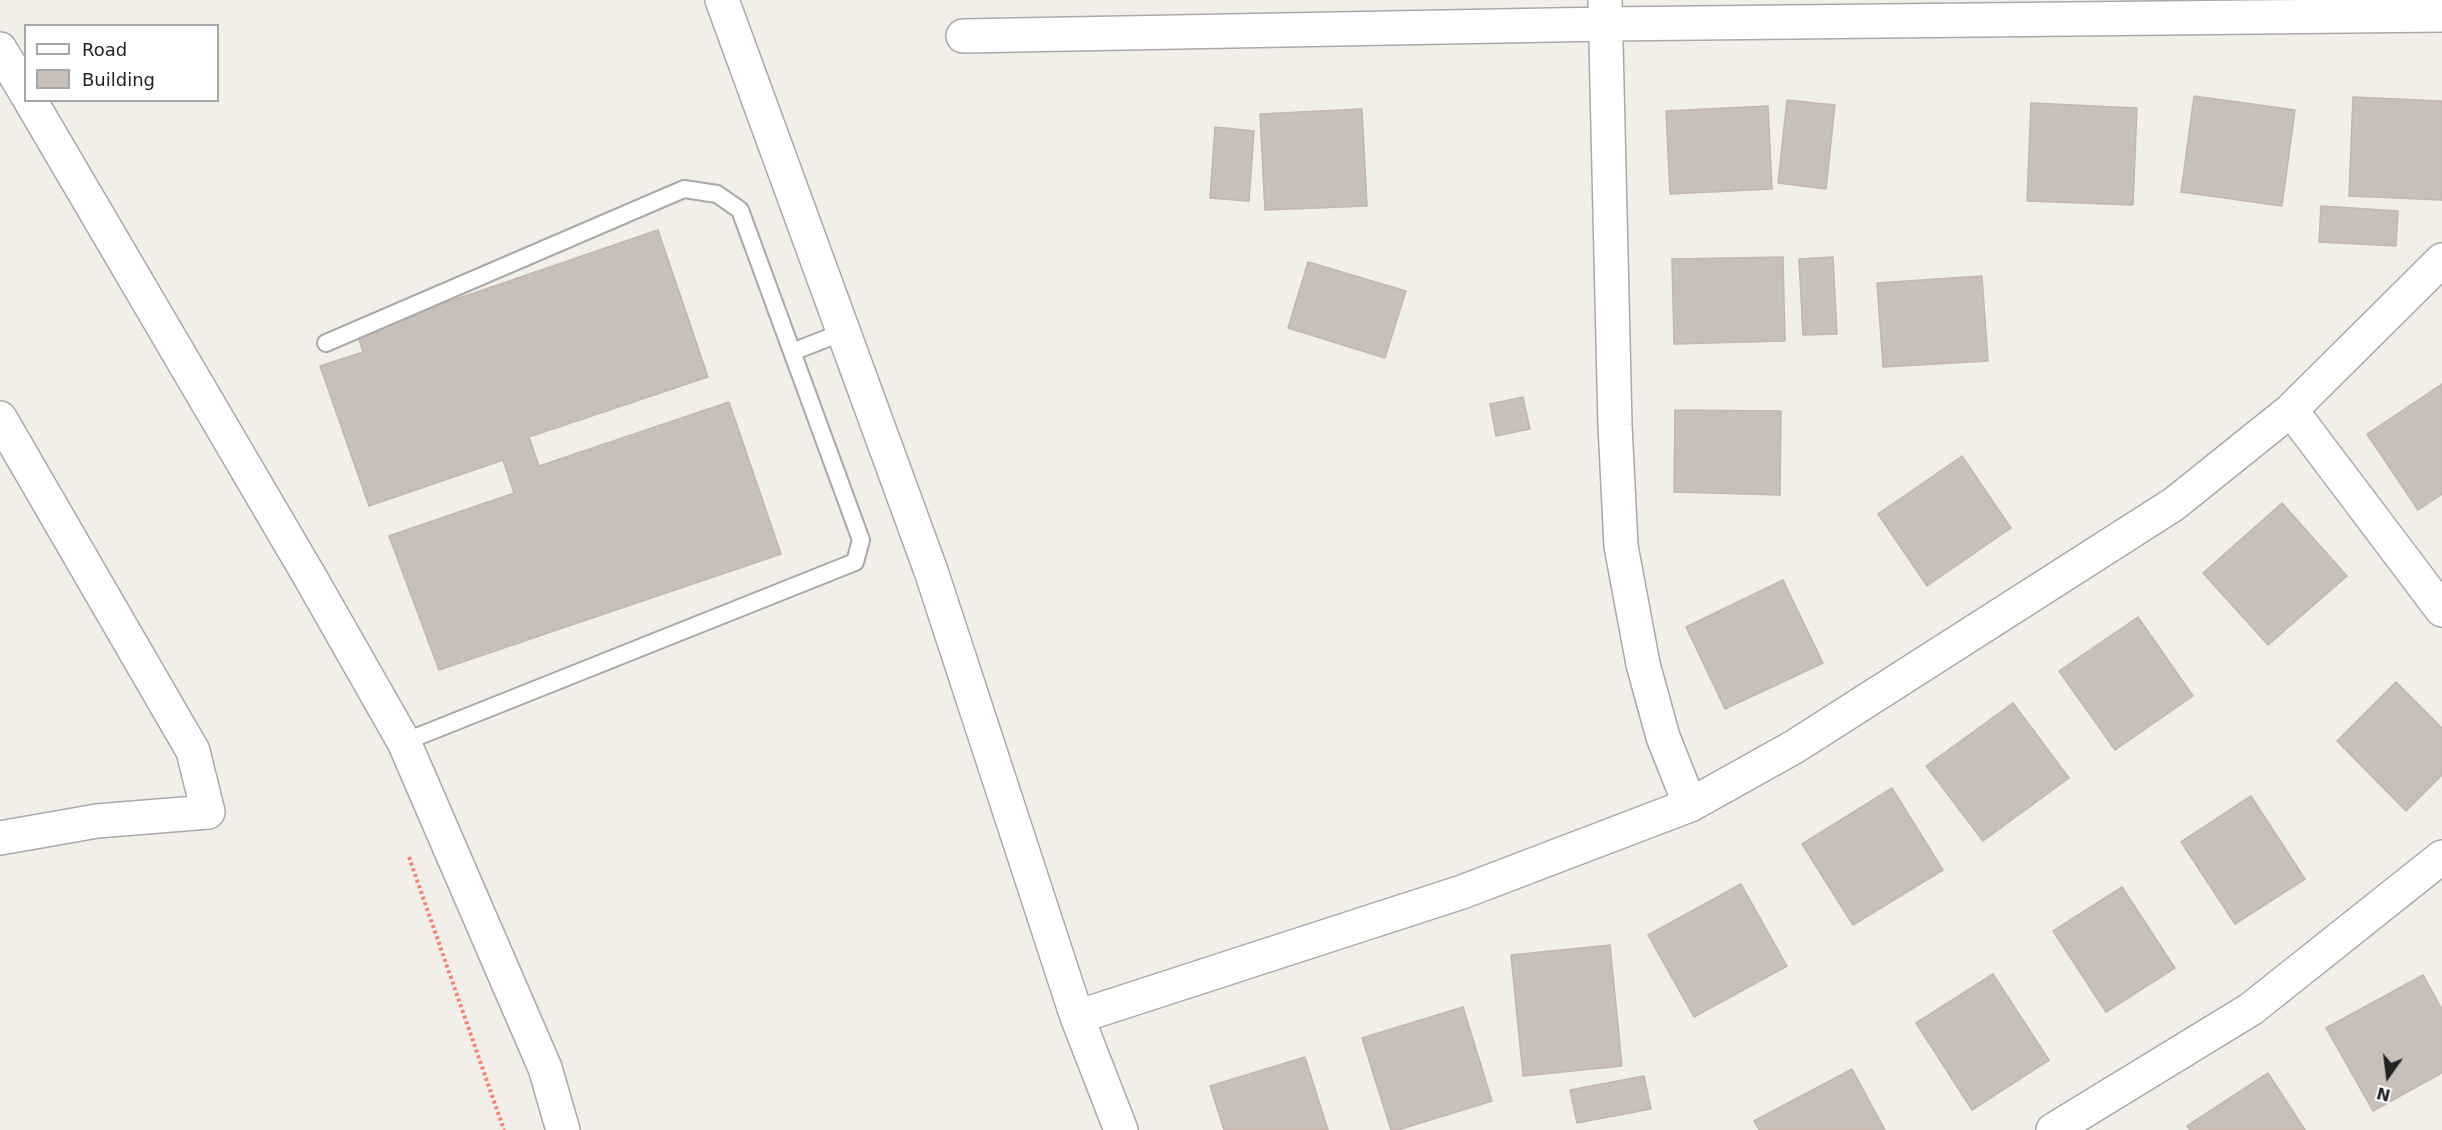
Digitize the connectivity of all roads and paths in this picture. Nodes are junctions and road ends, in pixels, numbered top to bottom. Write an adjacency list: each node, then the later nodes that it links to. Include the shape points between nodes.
1 (722, 0): 9 (street)
2 (1605, 12): 3 (street); 4 (street); 16 (street, via 1621,546 1643,664 1663,737)
3 (2442, 15)
4 (963, 36)
5 (0, 50): 6 (street)
6 (24, 90)
7 (31, 102): 15 (street)
8 (2442, 260): 12 (street)
9 (843, 332): 11 (lane); 19 (street, via 931,571)
10 (326, 343): 11 (lane, via 684,189 717,194 740,210)
11 (792, 352): 15 (lane, via 861,540 855,562)
12 (2291, 410): 14 (street); 16 (street, via 2174,504 1794,747)
13 (0, 418): 17 (street, via 193,751 208,812 97,821)
14 (2442, 610)
15 (404, 742): 20 (street, via 545,1068)
16 (1690, 805): 19 (street, via 1462,892)
17 (0, 838)
18 (2442, 857): 22 (street, via 2251,1009)
19 (1077, 1017): 21 (street)
20 (563, 1130)
21 (1121, 1130)
22 (2053, 1130)

